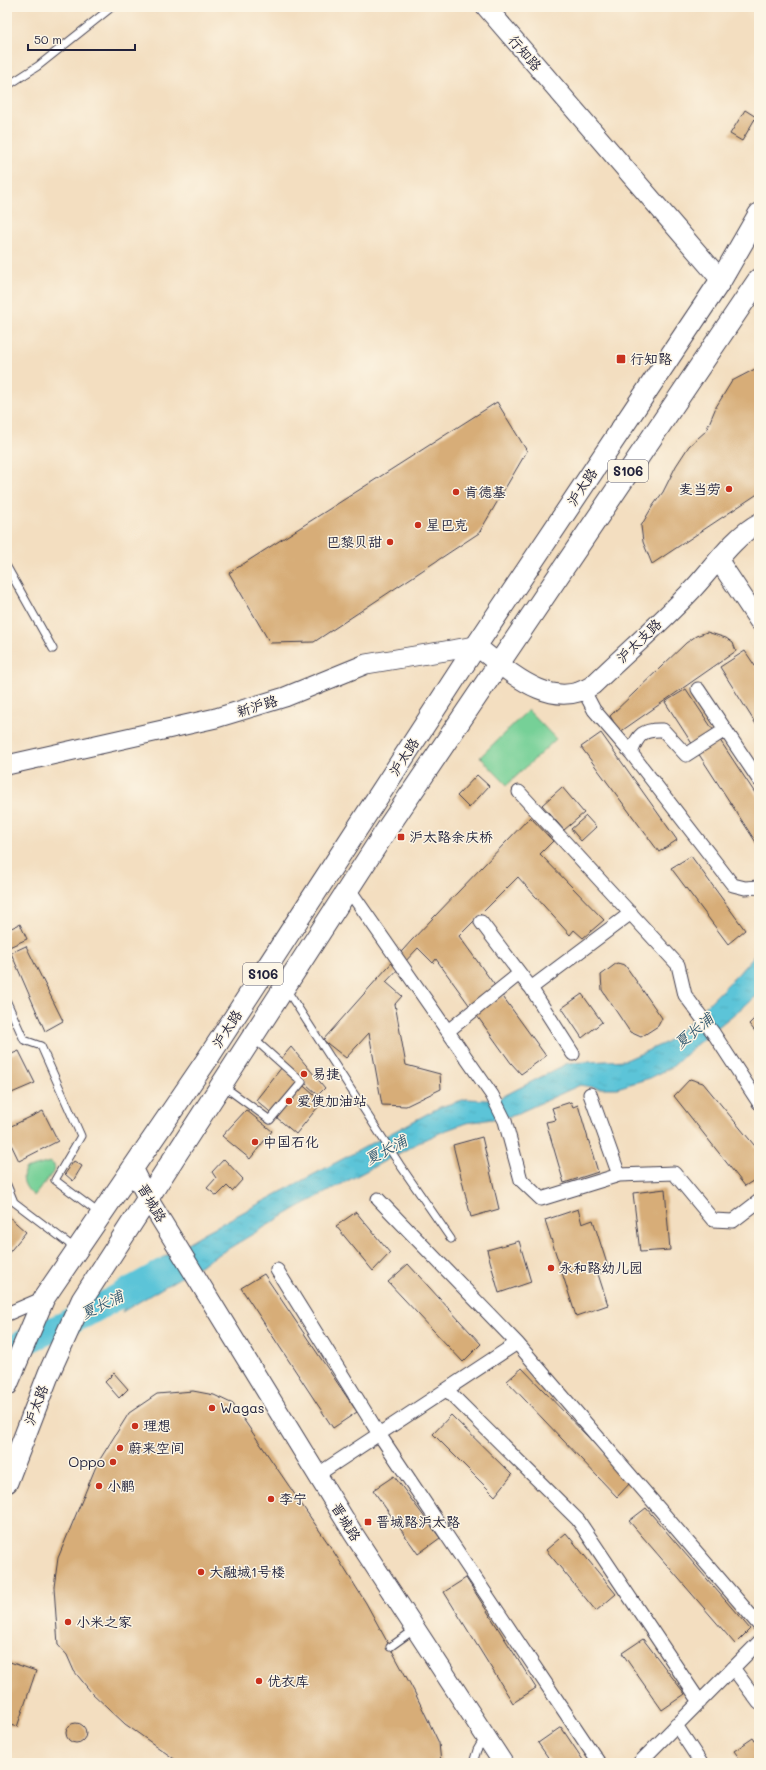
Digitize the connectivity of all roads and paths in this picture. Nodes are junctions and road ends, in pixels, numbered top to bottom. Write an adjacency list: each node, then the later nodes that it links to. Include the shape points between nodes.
1 (112, 7): 3 (lane, via 38,66)
2 (486, 7): 5 (street, 行知路)
3 (7, 86)
4 (759, 214): 5 (main road, 沪太路 / S106)
5 (721, 280): 11 (main road, 沪太路 / S106)
6 (756, 290): 13 (main road, 沪太路 / S106)
7 (759, 523): 8 (street, 沪太支路, via 732,544)
8 (719, 561): 10 (street); 15 (street, 沪太支路, via 689,594)
9 (7, 567): 12 (lane)
10 (759, 621)
11 (476, 646): 13 (street); 18 (street, 新沪路, via 366,664 286,697 216,718); 35 (main road, 沪太路 / S106, via 210,1055)
12 (54, 649)
13 (498, 663): 15 (street, 沪太支路, via 544,692 572,695); 22 (main road, 沪太路 / S106)
14 (698, 690): 16 (street)
15 (584, 691): 17 (street, via 594,710)
16 (725, 730): 17 (street, via 686,755 663,730 650,729 640,734); 19 (street)
17 (631, 753): 21 (street, via 733,885 745,888)
18 (7, 765)
19 (759, 780)
20 (519, 792): 23 (street)
21 (759, 886)
22 (348, 888): 26 (main road, 沪太路 / S106); 29 (street)
23 (631, 913): 27 (street); 34 (street, via 678,965 685,995)
24 (481, 922): 25 (street)
25 (519, 974): 27 (street); 29 (street)
26 (284, 986): 30 (main road, 沪太路 / S106); 42 (lane)
27 (531, 988): 31 (street)
28 (7, 1002): 41 (lane, via 24,1040 41,1046 81,1136 55,1180)
29 (448, 1031): 36 (street, via 492,1095 505,1121 521,1180 541,1199)
30 (251, 1036): 32 (main road, 沪太路 / S106); 32 (lane, via 302,1082 270,1120)
31 (573, 1054)
32 (220, 1084): 38 (main road, 沪太路 / S106)
33 (590, 1094): 36 (street)
34 (759, 1103)
35 (132, 1168): 38 (street, 晋城路); 41 (main road, 沪太路 / S106)
36 (619, 1175): 40 (street, via 674,1173 713,1220 734,1221)
37 (7, 1185): 43 (lane, via 14,1202)
38 (147, 1197): 51 (street, 晋城路); 52 (main road, 沪太路 / S106, via 82,1300 49,1373)
39 (378, 1199): 47 (street)
40 (759, 1201)
41 (101, 1214): 43 (main road, 沪太路 / S106)
42 (451, 1239)
43 (77, 1250): 45 (main road, 沪太路 / S106)
44 (277, 1270): 50 (street)
45 (44, 1298): 46 (street); 48 (main road, S106)
46 (7, 1314)
47 (518, 1343): 49 (street); 53 (street)
48 (8, 1381)
49 (447, 1390): 50 (street); 58 (street, via 578,1520)
50 (379, 1434): 51 (street); 64 (street)
51 (317, 1475): 54 (street, 晋城路)
52 (7, 1482)
53 (759, 1625)
54 (415, 1628): 56 (lane); 61 (street, 晋城路)
55 (759, 1642): 57 (street)
56 (390, 1647)
57 (733, 1668): 58 (street); 59 (street)
58 (700, 1702): 60 (street)
59 (759, 1703)
60 (676, 1725): 65 (street); 66 (street)
61 (485, 1736): 62 (lane); 63 (street, 晋城路)
62 (473, 1763)
63 (503, 1763)
64 (599, 1763)
65 (639, 1763)
66 (702, 1763)

